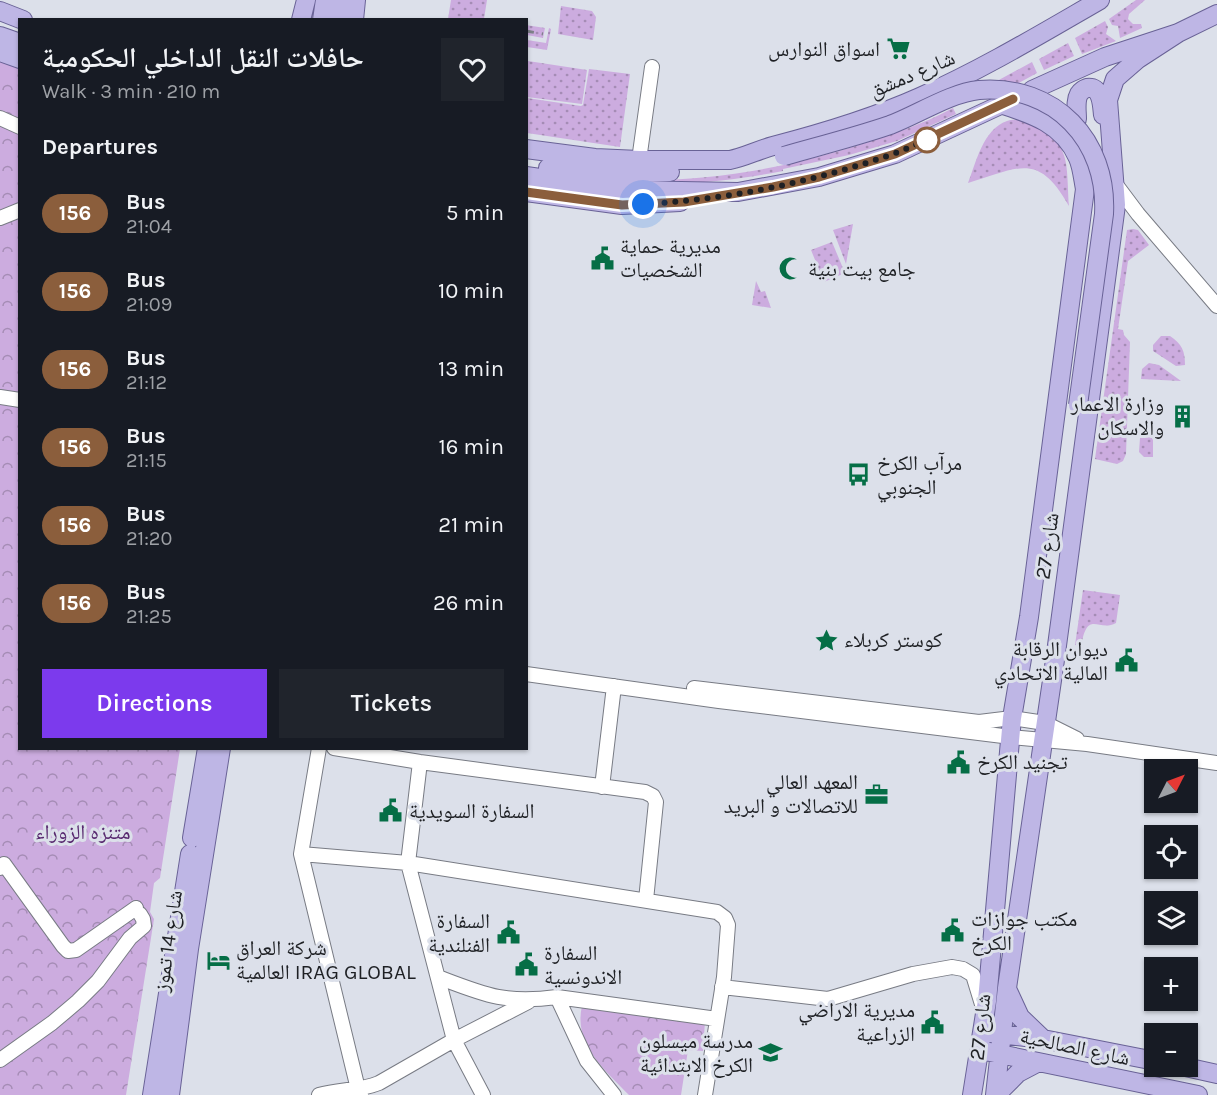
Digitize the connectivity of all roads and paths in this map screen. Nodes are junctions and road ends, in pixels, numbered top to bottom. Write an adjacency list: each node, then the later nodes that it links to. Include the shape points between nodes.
1 (306, 0): 9 (main road)
2 (325, 0): 10 (main road)
3 (340, 0): 11 (main road)
4 (356, 0): 12 (main road)
5 (1101, 0): 21 (main road, شارع دمشق)
6 (0, 11): 8 (main road)
7 (1217, 14): 15 (main road)
8 (18, 18)
9 (302, 18)
10 (322, 18)
11 (337, 18)
12 (354, 18)
13 (0, 24): 14 (main road)
14 (18, 30)
15 (1178, 33): 22 (main road, via 1105,57); 29 (main road, شارع 27, via 1115,79 1108,100)
16 (0, 36): 17 (main road)
17 (18, 42)
18 (0, 52): 19 (main road)
19 (18, 58)
20 (652, 66): 32 (street)
21 (962, 89): 23 (main road, via 967,109); 30 (main road, شارع دمشق, via 918,98 813,136)
22 (1032, 90)
23 (976, 116): 31 (main road, شارع 27, via 1007,101 1060,132); 37 (main road, via 895,154 819,177)
24 (0, 118): 26 (street)
25 (1077, 119): 29 (main road, via 1081,91 1096,91 1101,98)
26 (18, 126)
27 (1077, 139): 31 (main road)
28 (528, 149): 32 (main road, شارع دمشق)
29 (1111, 155): 35 (main road, شارع 27)
30 (737, 158): 32 (main road, شارع دمشق); 33 (main road, شارع دمشق, via 706,167 640,173); 45 (main road, bridge, via 784,156 870,131 980,90 1023,94 1041,100 1065,116 1091,150 1105,196 1078,405)
31 (1078, 158): 49 (main road, شارع 27, via 1085,189 1029,617)
32 (639, 160)
33 (528, 165)
34 (528, 176): 37 (main road, via 623,190)
35 (1114, 182): 39 (street); 41 (main road, شارع 27)
36 (528, 192): 37 (main road, via 622,205 684,202)
37 (738, 192)
38 (18, 211): 40 (street)
39 (1138, 214): 41 (street); 42 (street)
40 (0, 218)
41 (1114, 218): 45 (main road, شارع 27)
42 (1217, 306)
43 (0, 397): 44 (street)
44 (18, 400)
45 (1082, 452): 50 (main road, شارع 27)
46 (528, 665): 49 (street, via 979,722)
47 (528, 674): 48 (street)
48 (614, 686): 51 (street); 59 (street)
49 (1012, 718): 50 (street); 51 (main road, شارع 27)
50 (1044, 731): 51 (street); 58 (street, via 1087,744); 68 (main road, شارع 27)
51 (1011, 736): 71 (main road, شارع 27)
52 (202, 750): 60 (main road, شارع 14 تموز)
53 (207, 750): 60 (main road, شارع 14 تموز)
54 (222, 750): 60 (main road, شارع 14 تموز)
55 (319, 750): 61 (street)
56 (346, 750): 57 (street)
57 (420, 762): 59 (street); 62 (street)
58 (1217, 763)
59 (602, 787): 64 (street, via 645,792 656,802)
60 (206, 793): 65 (main road, شارع 14 تموز); 65 (main road, شارع 14 تموز, via 191,846)
61 (301, 854): 62 (street); 83 (street)
62 (408, 863): 64 (street); 66 (street)
63 (0, 868): 79 (street, via 4,864 68,951 76,950 138,911 144,926 130,938 98,981 52,1023)
64 (646, 900): 67 (street, via 717,912 725,918 728,925)
65 (182, 948): 84 (main road, شارع 14 تموز); 85 (main road, شارع 14 تموز)
66 (438, 977): 70 (street, via 485,995); 75 (street)
67 (722, 987): 71 (street, via 828,999 952,967 973,975); 72 (street)
68 (1007, 988): 73 (main road, شارع 27); 74 (main road, via 1020,1017)
69 (557, 997): 70 (street); 72 (street); 88 (street, via 587,1061)
70 (532, 1000): 75 (street)
71 (985, 1014): 76 (main road, شارع 27)
72 (717, 1019): 89 (street)
73 (1002, 1033): 74 (main road, شارع الصالحية); 76 (main road, شارع الصالحية); 77 (main road, شارع 27)
74 (1043, 1039): 78 (main road, شارع الصالحية)
75 (454, 1040): 83 (street); 87 (street)
76 (980, 1042): 77 (main road, شارع الصالحية); 90 (main road, شارع 27)
77 (999, 1054): 80 (main road, شارع الصالحية); 91 (main road, شارع 27)
78 (1144, 1059)
79 (0, 1060)
80 (1037, 1063): 91 (main road, via 1018,1073); 92 (main road, شارع الصالحية)
81 (1198, 1070): 82 (main road)
82 (1217, 1074)
83 (359, 1092): 86 (street)
84 (152, 1095)
85 (170, 1095)
86 (319, 1095)
87 (483, 1095)
88 (614, 1095)
89 (705, 1095)
90 (972, 1095)
91 (995, 1095)
92 (1197, 1095)

